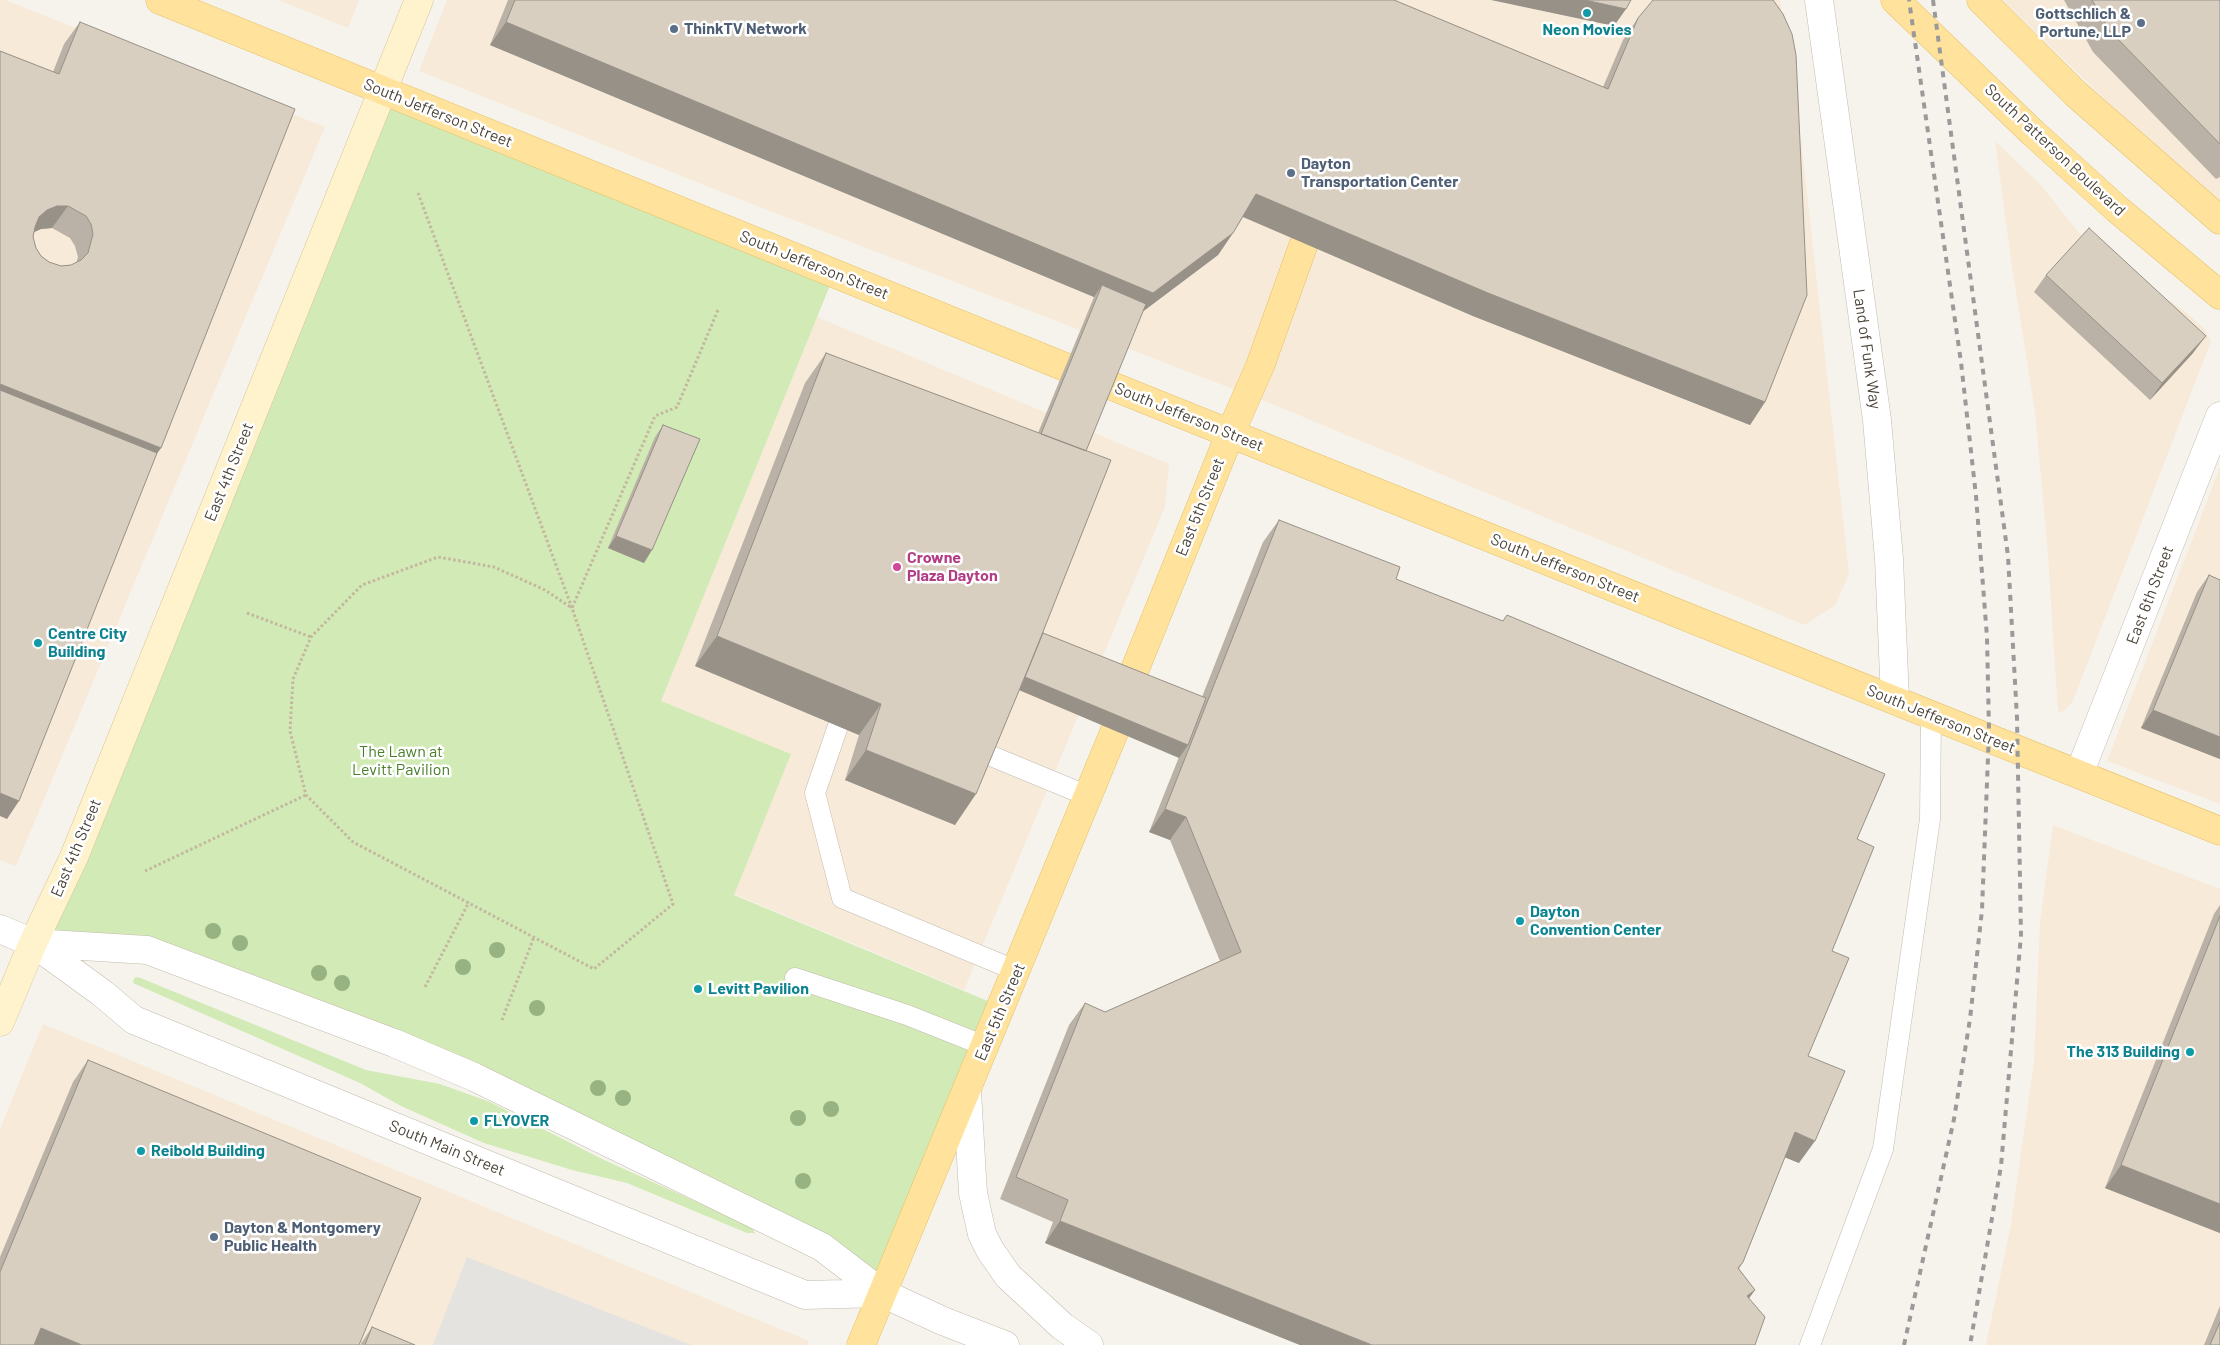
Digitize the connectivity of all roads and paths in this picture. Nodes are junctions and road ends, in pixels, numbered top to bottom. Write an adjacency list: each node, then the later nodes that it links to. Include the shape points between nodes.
1 (160, 0): 6 (main road, South Jefferson Street)
2 (419, 0): 6 (main road, East 4th Street)
3 (1819, 0): 18 (street, Land of Funk Way, via 1877,420 1889,559)
4 (1895, 0): 10 (main road, South Patterson Boulevard, via 2110,203)
5 (1981, 0): 8 (main road, via 2076,94)
6 (383, 91): 13 (main road, South Jefferson Street); 31 (main road, East 4th Street, via 74,857)
7 (418, 192): 14 (path)
8 (2220, 220)
9 (1303, 246): 13 (main road, East 5th Street, via 1260,366)
10 (2220, 294)
11 (718, 310): 14 (path, via 677,407 655,416)
12 (2220, 416): 23 (street, East 6th Street)
13 (1230, 434): 17 (main road, East 5th Street); 18 (main road, South Jefferson Street)
14 (572, 608): 16 (path, via 545,590 494,567 438,557 362,585); 30 (path, via 673,904 594,969)
15 (247, 613): 16 (path)
16 (311, 638): 24 (path, via 293,679 290,731)
17 (1130, 684)
18 (1895, 700): 19 (main road, South Jefferson Street)
19 (1931, 715): 23 (main road, South Jefferson Street); 43 (lane, via 1930,819 1883,1148)
20 (838, 726): 32 (lane, via 815,793 842,898)
21 (1115, 730): 25 (main road, East 5th Street)
22 (984, 753): 25 (lane)
23 (2079, 774): 26 (main road, South Jefferson Street)
24 (306, 795): 27 (path); 28 (path, via 353,842)
25 (1088, 796): 32 (main road, East 5th Street)
26 (2220, 831)
27 (145, 871)
28 (469, 902): 30 (path); 34 (path)
29 (0, 929): 31 (street, South Main Street)
30 (534, 937): 35 (path)
31 (34, 943): 36 (main road, East 4th Street); 39 (street, South Main Street, via 147,950 394,1043 474,1077 822,1247); 39 (street, South Main Street, via 134,1020 805,1295)
32 (1017, 971): 37 (main road, East 5th Street)
33 (795, 978): 37 (lane, via 907,1014)
34 (425, 987)
35 (502, 1020)
36 (0, 1022)
37 (985, 1046): 38 (main road, East 5th Street)
38 (967, 1092): 39 (main road, East 5th Street); 42 (street, via 973,1193 982,1234 1008,1276 1062,1326)
39 (882, 1293): 40 (main road, East 5th Street); 41 (street, South Main Street)
40 (861, 1345)
41 (1004, 1345)
42 (1089, 1345)
43 (1810, 1345)

